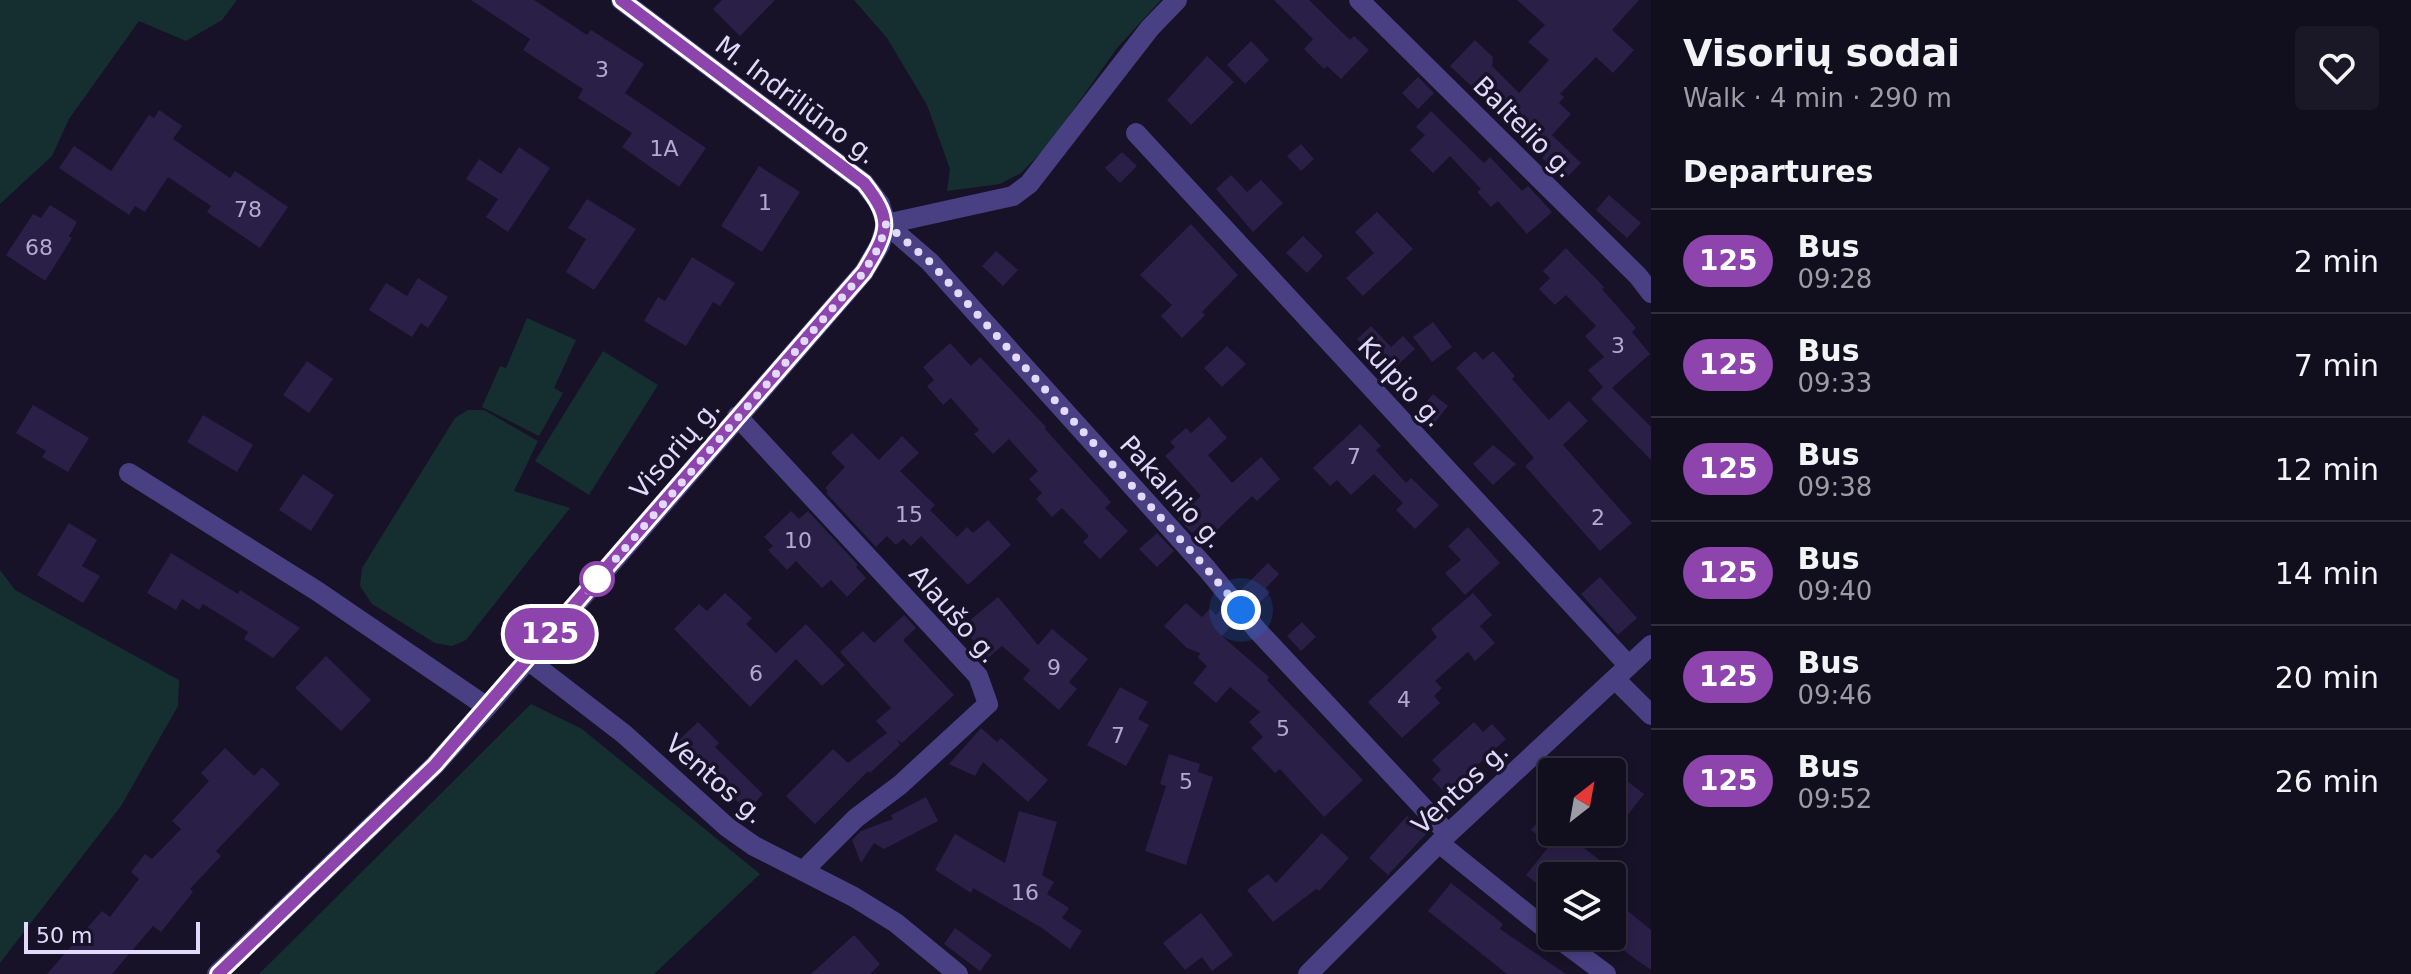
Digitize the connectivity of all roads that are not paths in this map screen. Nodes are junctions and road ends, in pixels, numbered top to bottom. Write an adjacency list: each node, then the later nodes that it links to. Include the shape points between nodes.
1 (621, 0): 5 (street, M. Indriliūno g., via 864,183 880,204)
2 (1177, 0): 5 (street, via 1029,184 1013,196)
3 (1359, 0): 6 (street, Baltelio g.)
4 (1136, 133): 11 (street, Kulpio g.)
5 (886, 224): 7 (street, Visorių g., via 864,272); 14 (street, Pakalnio g., via 930,262)
6 (1651, 293)
7 (737, 416): 10 (street, Visorių g.); 15 (street, Alaušo g., via 978,676 988,704)
8 (129, 473): 12 (street, via 317,591)
9 (1651, 645): 11 (street, Ventos g.)
10 (528, 660): 12 (street, Visorių g.); 15 (street, Ventos g., via 624,734 727,827)
11 (1622, 672): 13 (street, Kulpio g.); 14 (street, Ventos g.)
12 (487, 707): 18 (street, Visorių g., via 435,765)
13 (1651, 715)
14 (1443, 839): 16 (street, Pakalnio g.); 20 (street, Ventos g.)
15 (804, 870): 19 (street, Ventos g., via 896,923)
16 (1538, 921)
17 (1574, 950): 21 (street, Pakalnio g.)
18 (217, 974)
19 (958, 974)
20 (1308, 974)
21 (1606, 974)

